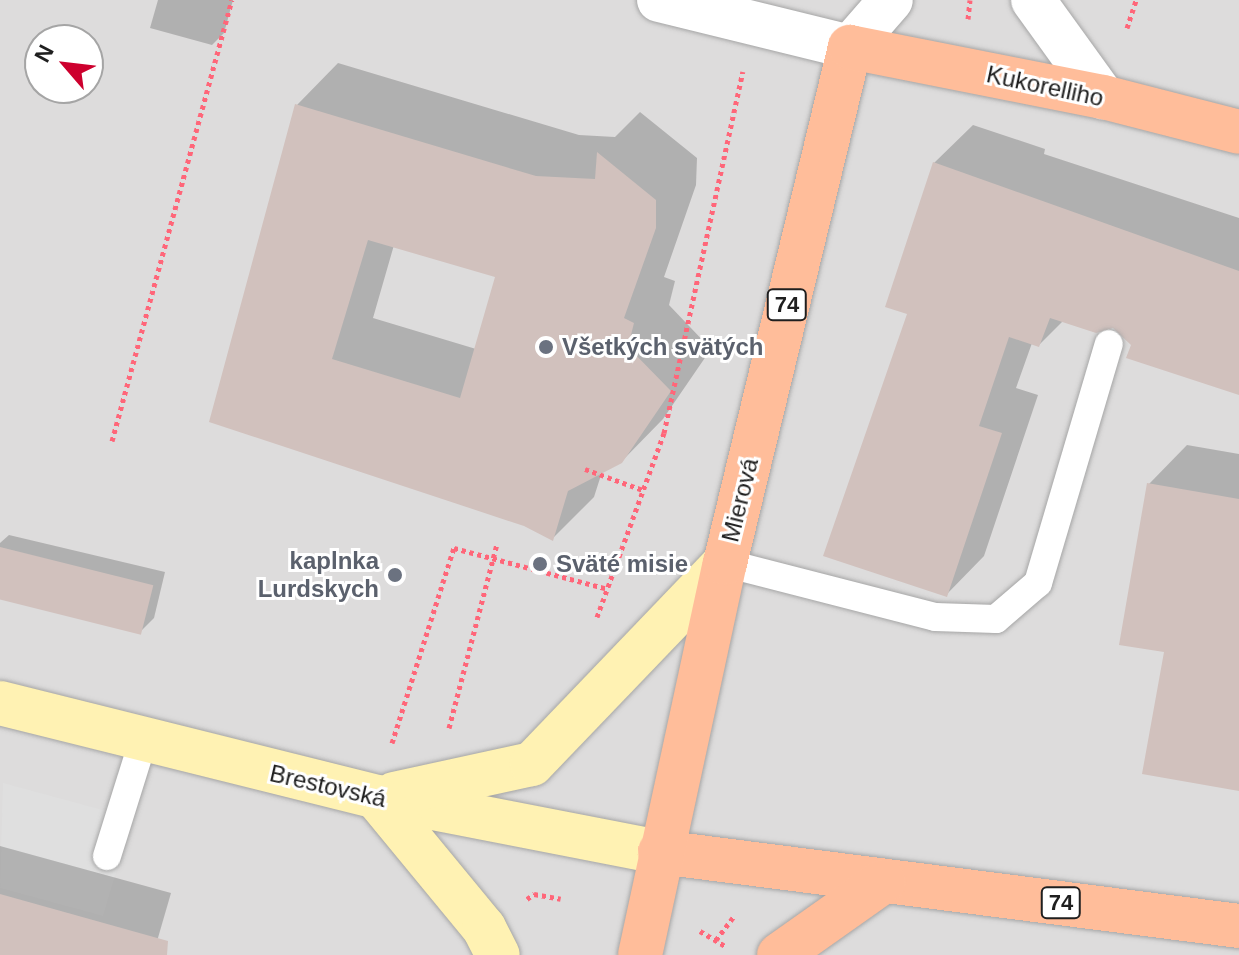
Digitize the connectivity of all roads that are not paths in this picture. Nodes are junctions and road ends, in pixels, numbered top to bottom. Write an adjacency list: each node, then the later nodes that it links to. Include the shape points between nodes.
1 (659, 0): 5 (street)
2 (843, 0): 5 (street)
3 (891, 0): 5 (street)
4 (1033, 0): 6 (street)
5 (850, 47): 6 (main road, Kukorelliho); 9 (main road, Mierová / 74)
6 (1103, 97): 7 (main road, Kukorelliho)
7 (1239, 132)
8 (1109, 344): 9 (lane, via 1038,583 996,619 935,617)
9 (725, 563): 12 (street, via 532,764); 13 (main road, Mierová / 74)
10 (2, 712): 11 (street, Brestovská)
11 (143, 741): 12 (street, Brestovská); 14 (lane)
12 (376, 797): 13 (street, Brestovská); 17 (street, via 484,928)
13 (660, 852): 15 (main road, 74); 18 (main road, Mierová / 74)
14 (107, 856)
15 (884, 881): 16 (main road, 74); 19 (main road)
16 (1239, 926)
17 (498, 955)
18 (640, 955)
19 (779, 955)

